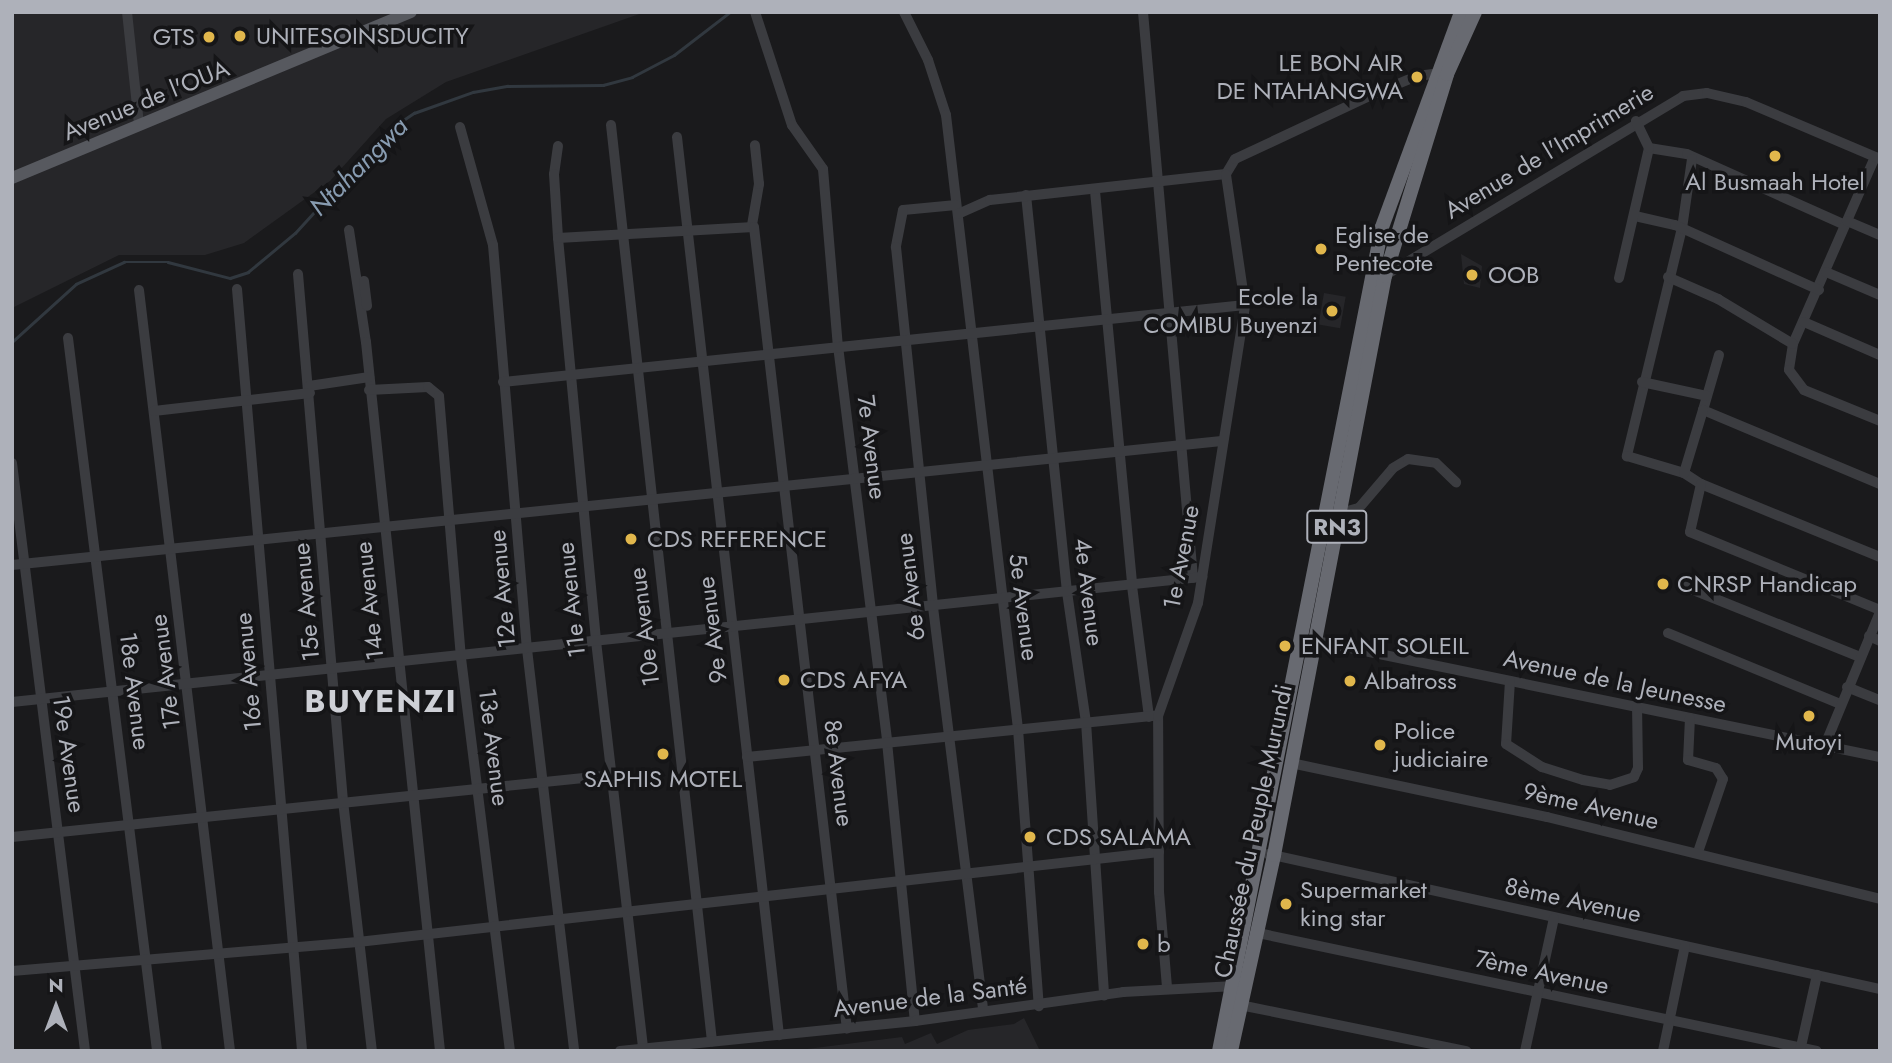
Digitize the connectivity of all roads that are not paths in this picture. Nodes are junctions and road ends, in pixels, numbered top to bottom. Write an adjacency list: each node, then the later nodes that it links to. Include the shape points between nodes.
1 (127, 12): 10 (street)
2 (411, 12): 10 (main road, Avenue de l'OUA)
3 (755, 12): 54 (street, 7e Avenue, via 792,125 823,169)
4 (904, 12): 24 (street, 5e Avenue, via 928,60 946,115)
5 (1143, 12): 21 (street)
6 (1461, 12): 8 (highway, Chaussée du Peuple Murundi / RN3)
7 (1475, 12): 8 (highway, Chaussée du Peuple Murundi / RN3)
8 (1441, 73): 19 (street, via 1376,93 1235,159); 36 (highway, Chaussée du Peuple Murundi / RN3); 42 (highway, Chaussée du Peuple Murundi / RN3, via 1382,227)
9 (1636, 121): 16 (street); 17 (street, Avenue de l'Imprimerie, via 1684,96 1707,93 1746,102); 36 (street, Avenue de l'Imprimerie)
10 (139, 125): 20 (main road, Avenue de l'OUA)
11 (611, 125): 31 (street, 10e Avenue)
12 (460, 127): 62 (street, 12e Avenue, via 493,245)
13 (677, 137): 27 (street, 9e Avenue)
14 (755, 145): 29 (street, 8e Avenue, via 759,184)
15 (558, 146): 33 (street, 11e Avenue, via 554,174)
16 (1649, 148): 18 (street, via 1678,151); 25 (street)
17 (1877, 158): 26 (street)
18 (1692, 159): 26 (street); 28 (street)
19 (1226, 174): 21 (street); 45 (street, 1e Avenue)
20 (12, 178)
21 (1158, 184): 22 (street); 46 (street)
22 (1095, 191): 23 (street); 47 (street)
23 (1026, 195): 24 (street); 49 (street, 4e Avenue)
24 (957, 210): 50 (street, 5e Avenue); 52 (street, 6e Avenue, via 902,212 896,247)
25 (1634, 216): 28 (street); 38 (street)
26 (1846, 223): 32 (street); 34 (street)
27 (688, 227): 29 (street); 31 (street); 58 (street, 9e Avenue)
28 (1682, 228): 37 (street); 43 (street)
29 (754, 229): 55 (street, 8e Avenue)
30 (349, 230): 61 (street, 14e Avenue)
31 (623, 232): 33 (street); 59 (street, 10e Avenue)
32 (1880, 235)
33 (558, 238): 60 (street, 11e Avenue)
34 (1826, 272): 43 (street); 44 (street)
35 (298, 274): 64 (street, 15e Avenue)
36 (1385, 276): 42 (street, Avenue de l'Imprimerie); 87 (highway, Chaussée du Peuple Murundi / RN3)
37 (1668, 277): 53 (street, via 1718,299); 63 (street)
38 (1619, 278)
39 (364, 281): 65 (street)
40 (139, 289): 69 (street, 17e Avenue)
41 (237, 289): 67 (street, 16e Avenue)
42 (1367, 289): 110 (highway, Chaussée du Peuple Murundi / RN3)
43 (1819, 289): 48 (street)
44 (1880, 295)
45 (1245, 305): 46 (street); 71 (street, 1e Avenue)
46 (1172, 311): 47 (street); 72 (street)
47 (1105, 318): 49 (street); 73 (street)
48 (1804, 322): 53 (street); 57 (street)
49 (1037, 327): 50 (street); 74 (street, 4e Avenue)
50 (971, 336): 52 (street); 76 (street, 5e Avenue)
51 (68, 338): 95 (street, 18e Avenue)
52 (904, 341): 54 (street); 78 (street, 6e Avenue)
53 (1793, 344): 70 (street, via 1789,370 1795,382)
54 (838, 346): 55 (street); 79 (street, 7e Avenue)
55 (771, 353): 58 (street); 80 (street, 8e Avenue)
56 (1719, 355): 66 (street)
57 (1880, 355)
58 (703, 361): 59 (street); 84 (street, 9e Avenue)
59 (639, 367): 60 (street); 85 (street, 10e Avenue)
60 (572, 376): 62 (street); 86 (street, 11e Avenue)
61 (369, 377): 64 (street); 65 (street, 14e Avenue)
62 (503, 382): 88 (street, 12e Avenue)
63 (1642, 382): 66 (street); 77 (street, via 1627,456)
64 (310, 390): 67 (street); 91 (street, 15e Avenue)
65 (373, 390): 89 (street, 13e Avenue, via 428,387 439,396); 90 (street, 14e Avenue)
66 (1707, 396): 68 (street)
67 (246, 398): 69 (street); 92 (street, 16e Avenue)
68 (1703, 410): 77 (street); 83 (street)
69 (154, 411): 93 (street, 17e Avenue)
70 (1880, 421)
71 (1222, 441): 72 (street); 97 (street, 1e Avenue)
72 (1182, 449): 73 (street); 97 (street)
73 (1120, 455): 74 (street); 99 (street)
74 (1053, 461): 76 (street); 100 (street, 4e Avenue)
75 (12, 463): 96 (street, 19e Avenue)
76 (986, 466): 78 (street); 101 (street, 5e Avenue)
77 (1684, 473): 82 (street)
78 (918, 475): 79 (street); 102 (street, 6e Avenue)
79 (856, 480): 80 (street); 104 (street, 7e Avenue)
80 (786, 482): 84 (street); 105 (street, 8e Avenue)
81 (1455, 482): 87 (street, via 1436,463 1408,459 1393,468 1359,508)
82 (1701, 484): 94 (street); 103 (street, via 1690,532)
83 (1880, 484)
84 (717, 493): 85 (street); 106 (street, 9e Avenue)
85 (651, 502): 86 (street); 107 (street, 10e Avenue)
86 (584, 508): 88 (street); 111 (street, 11e Avenue)
87 (1340, 513): 112 (highway, Chaussée du Peuple Murundi / RN3)
88 (516, 515): 89 (street); 114 (street, 12e Avenue)
89 (449, 523): 90 (street); 116 (street, 13e Avenue)
90 (382, 530): 91 (street); 117 (street, 14e Avenue)
91 (321, 536): 92 (street); 118 (street, 15e Avenue)
92 (258, 542): 93 (street); 119 (street, 16e Avenue)
93 (172, 551): 95 (street); 121 (street, 17e Avenue)
94 (1880, 557)
95 (97, 559): 96 (street); 123 (street, 18e Avenue)
96 (18, 565): 124 (street, 19e Avenue)
97 (1198, 578): 99 (street); 129 (street, 1e Avenue, via 1198,603)
98 (1681, 585): 115 (street)
99 (1132, 586): 100 (street); 129 (street)
100 (1067, 592): 101 (street); 131 (street, 4e Avenue)
101 (1001, 600): 102 (street); 132 (street, 5e Avenue)
102 (933, 607): 104 (street); 133 (street, 6e Avenue)
103 (1880, 611): 109 (street)
104 (869, 614): 105 (street); 134 (street, 7e Avenue)
105 (798, 622): 106 (street); 136 (street, 8e Avenue)
106 (733, 629): 107 (street); 137 (street, 9e Avenue)
107 (665, 632): 111 (street); 161 (street, 10e Avenue)
108 (1668, 633): 127 (street)
109 (1868, 636): 113 (street); 115 (street)
110 (1300, 638): 112 (street, Avenue de la Jeunesse); 150 (highway, Chaussée du Peuple Murundi / RN3)
111 (596, 641): 114 (street); 140 (street, 11e Avenue)
112 (1316, 641): 120 (street, Avenue de la Jeunesse); 139 (highway, Chaussée du Peuple Murundi / RN3)
113 (1880, 641)
114 (527, 649): 116 (street); 141 (street, 12e Avenue)
115 (1860, 657): 122 (street)
116 (461, 658): 117 (street); 142 (street, 13e Avenue)
117 (397, 665): 118 (street); 143 (street, 14e Avenue)
118 (332, 671): 119 (street); 144 (street, 15e Avenue)
119 (269, 677): 121 (street); 145 (street, 16e Avenue)
120 (1510, 681): 128 (street, Avenue de la Jeunesse); 128 (street, via 1506,744 1542,766 1583,780 1610,785 1634,777 1638,768)
121 (187, 685): 123 (street); 146 (street, 17e Avenue)
122 (1847, 687): 125 (street); 127 (street)
123 (114, 692): 124 (street); 147 (street, 18e Avenue)
124 (40, 700): 126 (street); 148 (street, 19e Avenue)
125 (1880, 700)
126 (12, 702)
127 (1840, 704): 135 (street)
128 (1637, 707): 130 (street, Avenue de la Jeunesse)
129 (1154, 716): 131 (street); 151 (street, 1e Avenue)
130 (1690, 718): 135 (street, Avenue de la Jeunesse); 152 (street, via 1688,760 1716,768 1723,779)
131 (1086, 722): 132 (street); 154 (street, 4e Avenue)
132 (1018, 729): 133 (street); 155 (street, 5e Avenue)
133 (952, 735): 134 (street); 156 (street, 6e Avenue)
134 (887, 742): 136 (street); 157 (street, 7e Avenue)
135 (1825, 745): 138 (street, Avenue de la Jeunesse)
136 (815, 750): 137 (street); 158 (street, 8e Avenue)
137 (747, 757): 159 (street, 9e Avenue)
138 (1880, 757)
139 (1291, 763): 152 (street, 9ème Avenue); 153 (highway, Chaussée du Peuple Murundi / RN3)
140 (613, 775): 141 (street); 162 (street, 11e Avenue)
141 (542, 784): 142 (street); 163 (street, 12e Avenue)
142 (478, 789): 143 (street); 165 (street, 13e Avenue)
143 (410, 793): 144 (street); 166 (street, 14e Avenue)
144 (343, 801): 145 (street); 168 (street, 15e Avenue)
145 (281, 806): 146 (street); 170 (street, 16e Avenue)
146 (203, 820): 147 (street); 171 (street, 17e Avenue)
147 (132, 824): 148 (street); 172 (street, 18e Avenue)
148 (58, 833): 149 (street); 173 (street, 19e Avenue)
149 (12, 837)
150 (1257, 851): 153 (street, 8ème Avenue); 176 (highway, Chaussée du Peuple Murundi / RN3)
151 (1158, 852): 154 (street); 177 (street, 1e Avenue)
152 (1698, 852): 160 (street, 9ème Avenue)
153 (1274, 855): 164 (street, 8ème Avenue); 167 (highway, Chaussée du Peuple Murundi / RN3)
154 (1093, 858): 155 (street); 180 (street, 4e Avenue)
155 (1026, 867): 156 (street); 182 (street, 5e Avenue)
156 (964, 873): 157 (street); 183 (street, 6e Avenue)
157 (901, 879): 158 (street); 185 (street, 7e Avenue)
158 (832, 887): 159 (street); 186 (street, 8e Avenue)
159 (765, 894): 161 (street); 187 (street, 9e Avenue)
160 (1880, 899)
161 (697, 902): 162 (street); 188 (street, 10e Avenue)
162 (629, 909): 163 (street); 189 (street, 11e Avenue)
163 (560, 917): 165 (street); 198 (street, 12e Avenue)
164 (1554, 918): 169 (street, 8ème Avenue); 179 (street)
165 (495, 923): 166 (street); 197 (street, 13e Avenue)
166 (426, 933): 168 (street); 196 (street, 14e Avenue)
167 (1258, 933): 176 (highway, Chaussée du Peuple Murundi / RN3); 179 (street, 7ème Avenue)
168 (358, 942): 170 (street); 195 (street, 15e Avenue)
169 (1685, 946): 175 (street, 8ème Avenue); 184 (street)
170 (293, 947): 171 (street); 194 (street, 16e Avenue)
171 (218, 954): 172 (street); 193 (street, 17e Avenue)
172 (145, 958): 173 (street); 192 (street, 18e Avenue)
173 (73, 965): 174 (street); 191 (street, 19e Avenue)
174 (12, 971)
175 (1817, 975): 178 (street, 8ème Avenue); 190 (street)
176 (1238, 986): 177 (street, Avenue de la Santé); 181 (highway, Chaussée du Peuple Murundi / RN3); 200 (highway, Chaussée du Peuple Murundi / RN3)
177 (1167, 987): 180 (street, Avenue de la Santé)
178 (1880, 989)
179 (1538, 993): 184 (street, 7ème Avenue); 203 (street)
180 (1104, 995): 182 (street, Avenue de la Santé)
181 (1240, 1005): 201 (highway, Chaussée du Peuple Murundi / RN3); 202 (street)
182 (1039, 1006): 183 (street, Avenue de la Santé)
183 (983, 1011): 185 (street, Avenue de la Santé)
184 (1669, 1020): 190 (street, 7ème Avenue); 204 (street)
185 (915, 1021): 186 (street, Avenue de la Santé)
186 (847, 1028): 187 (street, Avenue de la Santé)
187 (779, 1035): 188 (street, Avenue de la Santé)
188 (712, 1041): 189 (street, Avenue de la Santé)
189 (643, 1048): 199 (street, Avenue de la Santé)
190 (1800, 1049): 205 (street, 7ème Avenue)
191 (85, 1051)
192 (157, 1051)
193 (230, 1051)
194 (302, 1051)
195 (372, 1051)
196 (440, 1051)
197 (510, 1051)
198 (574, 1051)
199 (620, 1051)
200 (1219, 1051)
201 (1231, 1051)
202 (1466, 1051)
203 (1525, 1051)
204 (1662, 1051)
205 (1817, 1051)

